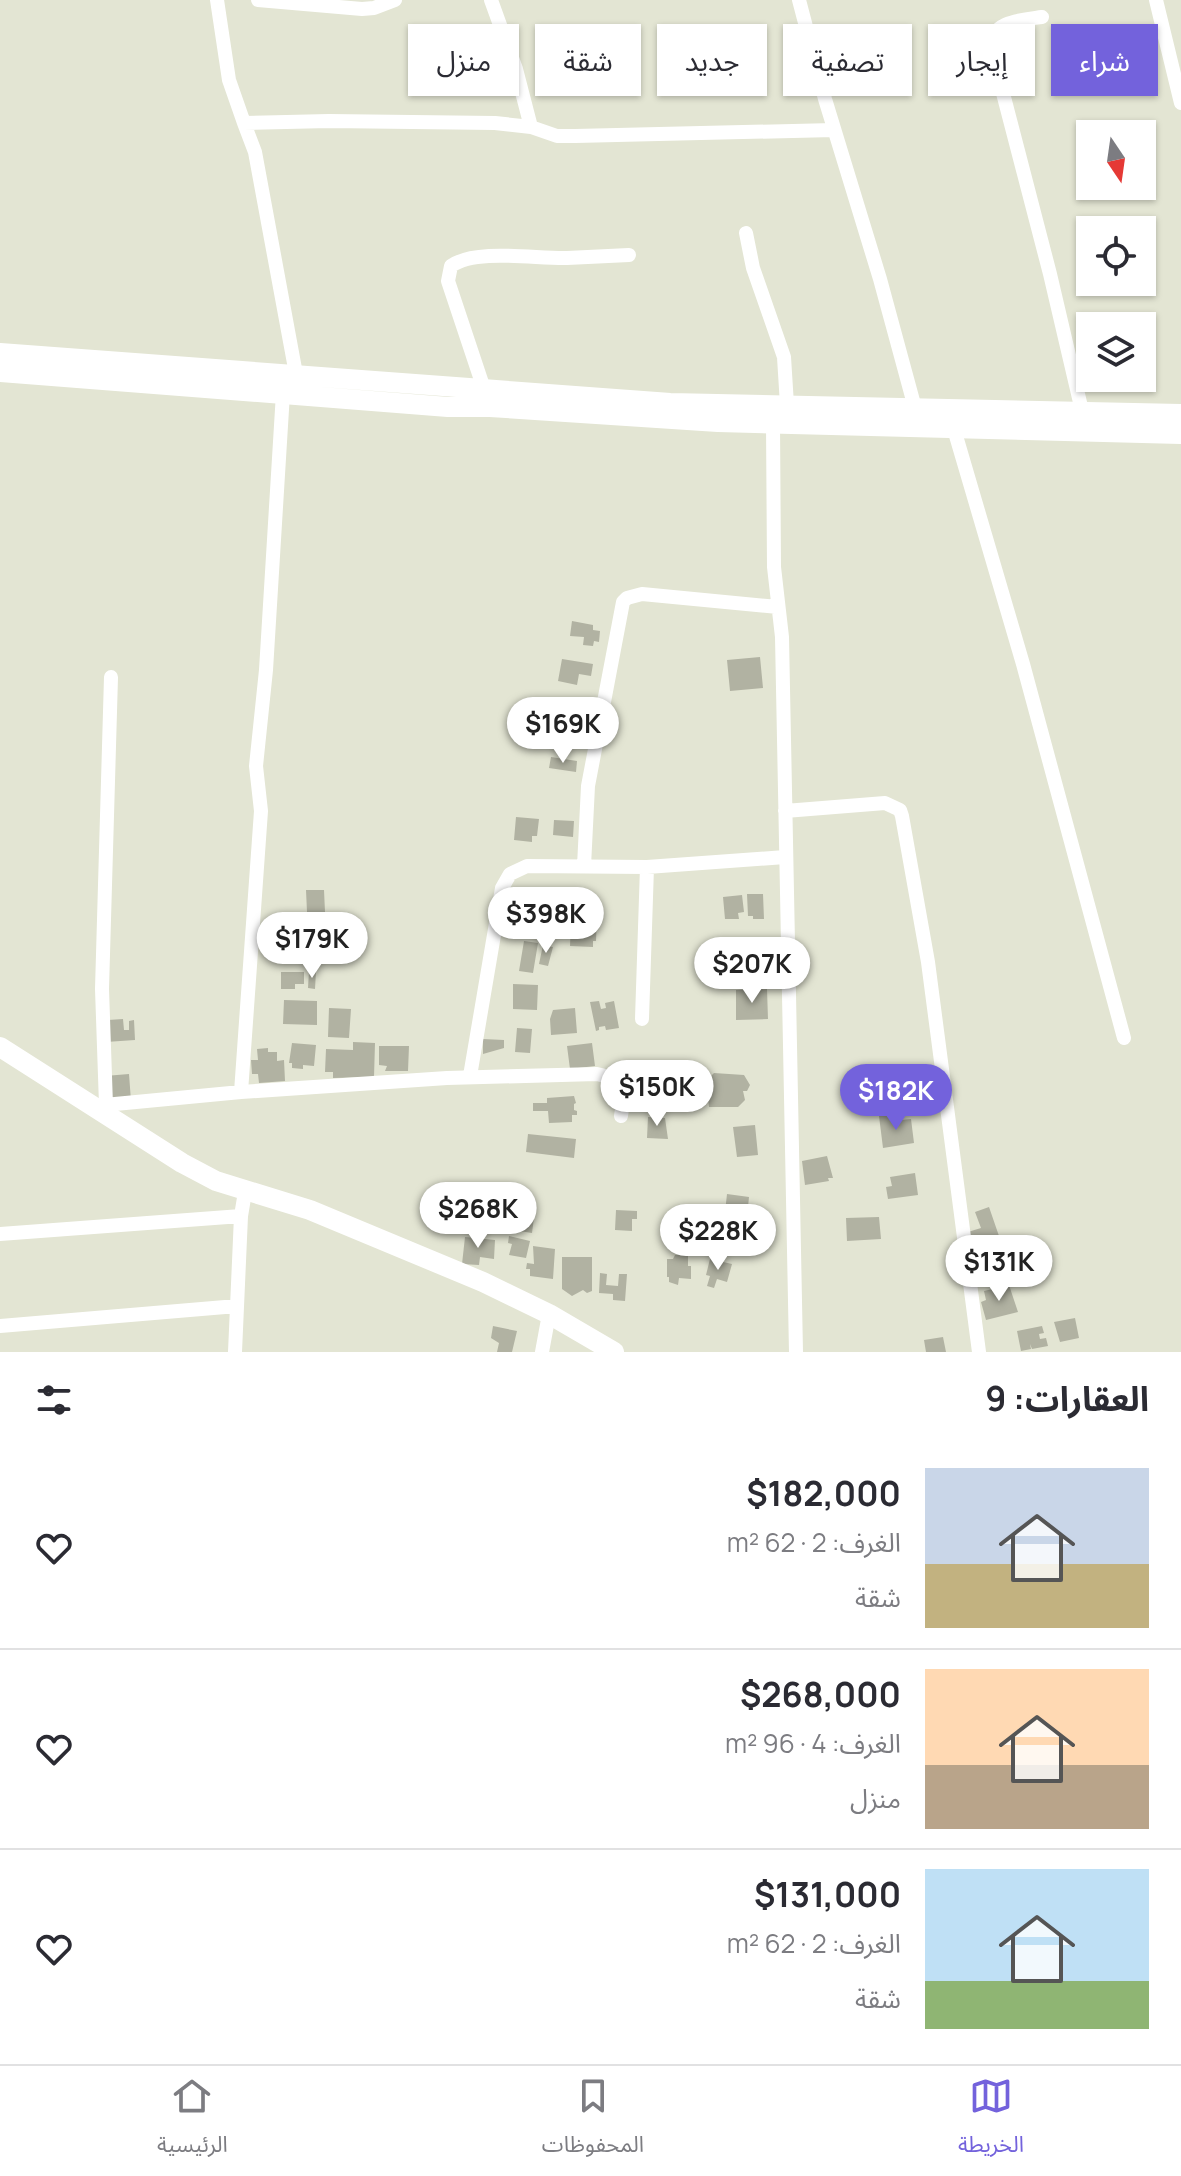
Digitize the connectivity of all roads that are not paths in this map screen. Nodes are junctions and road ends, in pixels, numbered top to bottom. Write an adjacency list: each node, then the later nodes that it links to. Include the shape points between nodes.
1 (217, 0): 10 (street, via 229,80)
2 (258, 0): 7 (street)
3 (395, 0): 7 (street, via 374,8)
4 (491, 0): 11 (street)
5 (799, 0): 12 (street)
6 (1156, 0): 9 (street)
7 (361, 4)
8 (1042, 17): 22 (street, via 995,30 991,47)
9 (1181, 103)
10 (244, 123): 11 (street); 17 (street, via 255,152)
11 (531, 127): 12 (street, via 557,136)
12 (834, 130): 21 (street)
13 (746, 233): 20 (street, via 784,357)
14 (629, 255): 19 (street, via 496,257 451,266 448,281)
15 (0, 353): 17 (main road)
16 (0, 372): 18 (main road)
17 (296, 374): 19 (main road)
18 (283, 393): 19 (main road, via 448,407); 37 (street, via 256,766 261,811)
19 (487, 398): 20 (main road); 24 (main road)
20 (787, 405): 21 (main road)
21 (915, 408): 22 (main road)
22 (1082, 411): 23 (main road)
23 (1181, 414)
24 (773, 424): 25 (main road); 27 (street)
25 (954, 429): 26 (main road); 34 (street)
26 (1181, 434)
27 (778, 607): 29 (street); 31 (street, via 642,594 623,602 588,786)
28 (111, 677): 38 (street)
29 (785, 811): 30 (street); 50 (street, via 885,803 900,810 928,962)
30 (785, 857): 32 (street); 49 (street)
31 (584, 866): 32 (street); 36 (street, via 527,866 505,880)
32 (647, 867): 33 (street)
33 (642, 1019)
34 (1124, 1038)
35 (0, 1047): 38 (main road)
36 (470, 1076): 37 (street); 39 (street, via 608,1076 623,1090)
37 (241, 1092): 38 (street)
38 (100, 1106): 40 (main road, via 182,1163)
39 (621, 1116)
40 (245, 1192): 41 (street); 44 (main road, via 365,1232)
41 (241, 1216): 42 (street); 43 (street)
42 (0, 1234)
43 (237, 1306): 45 (street); 46 (street)
44 (549, 1314): 47 (street); 48 (main road)
45 (0, 1326)
46 (235, 1352)
47 (542, 1352)
48 (614, 1352)
49 (796, 1352)
50 (979, 1352)

